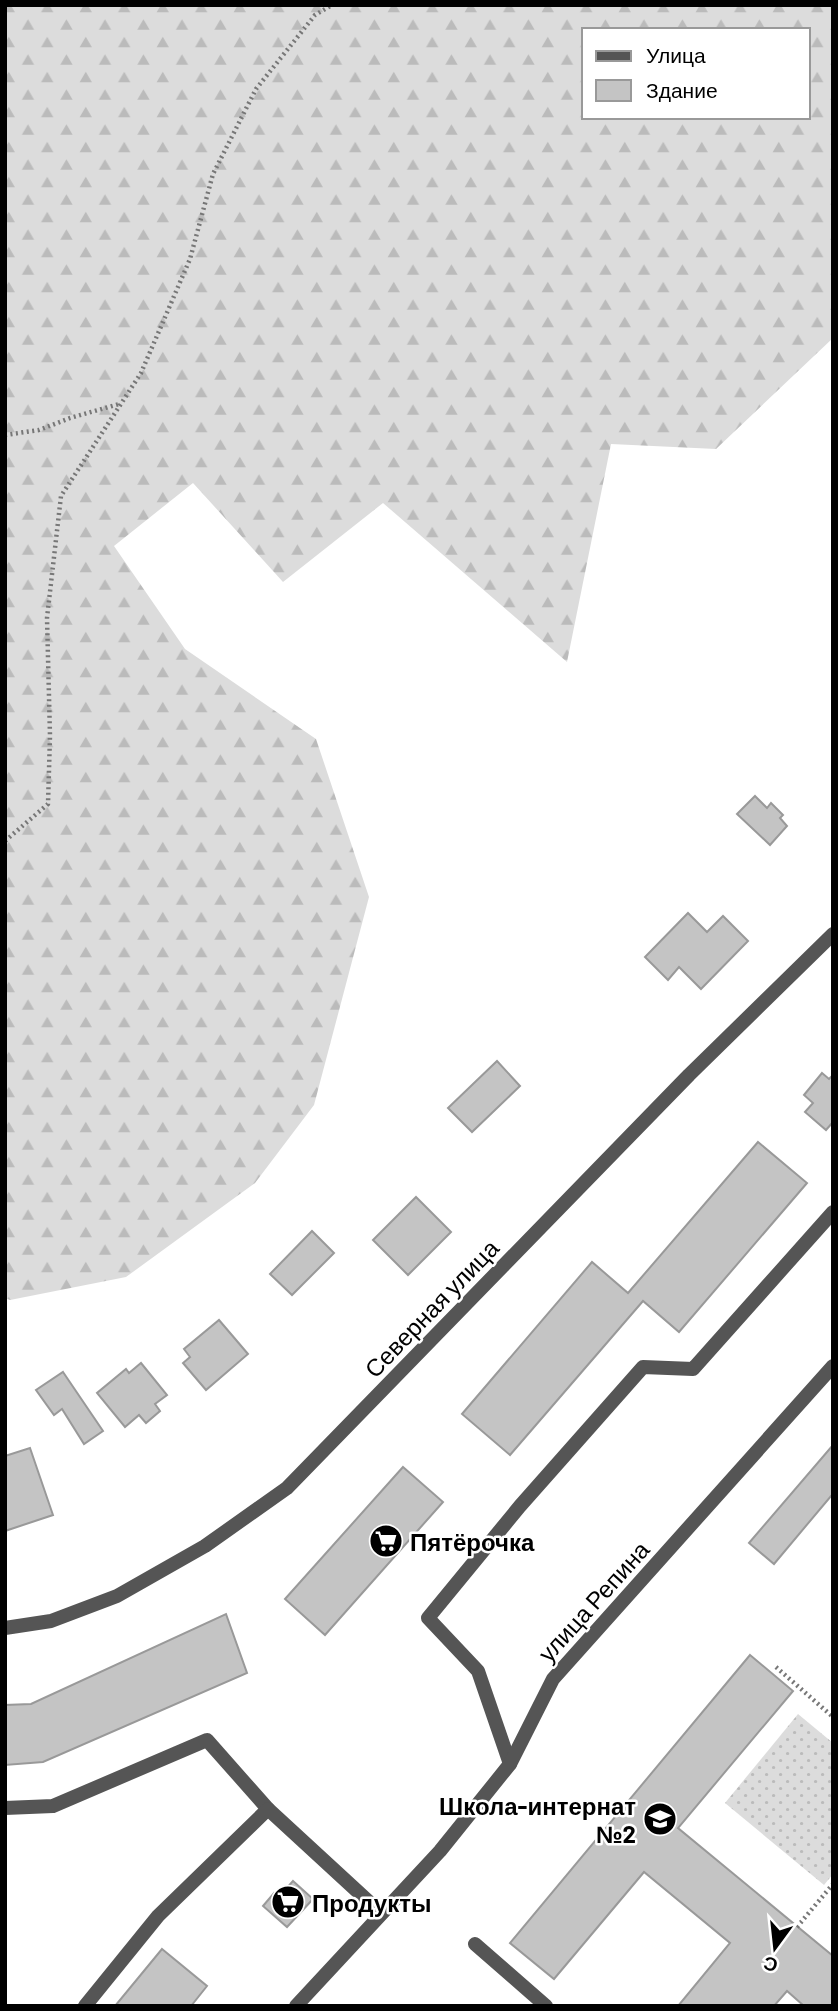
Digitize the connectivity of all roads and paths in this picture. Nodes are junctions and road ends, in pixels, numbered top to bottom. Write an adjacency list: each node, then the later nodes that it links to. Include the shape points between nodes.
1 (332, 5): 2 (path, via 315,15 256,89 213,174 190,259 141,373)
2 (119, 404): 3 (path, via 39,430); 4 (path, via 61,496 47,618 48,804)
3 (5, 435)
4 (5, 841)
5 (833, 934): 8 (street, Северная улица, via 689,1075 287,1488 205,1546 117,1596 51,1620)
6 (833, 1212): 11 (street, via 693,1369 643,1367 428,1618 478,1671)
7 (833, 1366): 11 (street, улица Репина, via 553,1679)
8 (5, 1628)
9 (776, 1667): 10 (path)
10 (833, 1717)
11 (510, 1764): 15 (street, улица Репина)
12 (5, 1808): 13 (street, via 53,1806 207,1740)
13 (268, 1808): 15 (street); 18 (street, via 158,1916)
14 (833, 1884): 16 (path)
15 (381, 1913): 19 (street, улица Репина)
16 (797, 1927)
17 (475, 1944): 20 (street)
18 (85, 2006)
19 (296, 2006)
20 (546, 2006)

